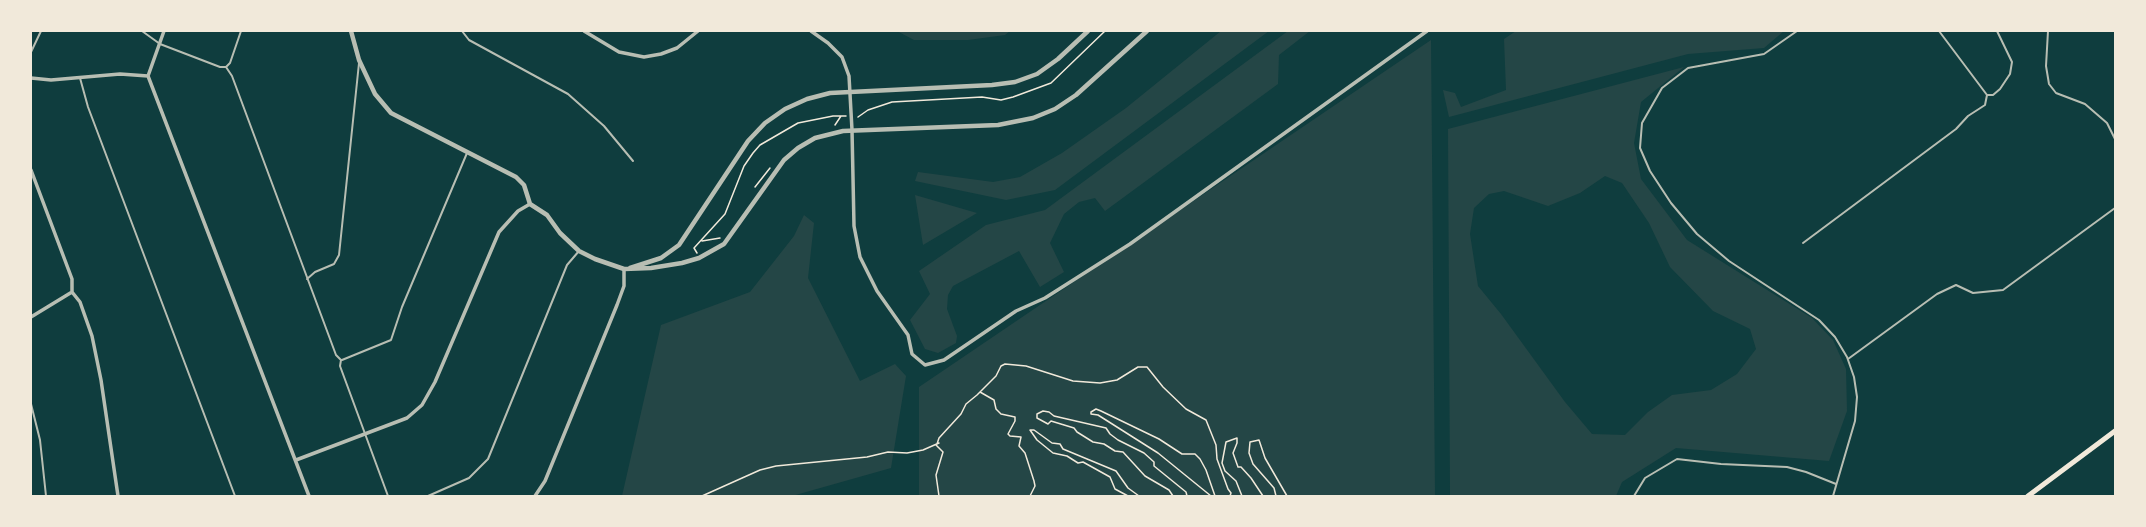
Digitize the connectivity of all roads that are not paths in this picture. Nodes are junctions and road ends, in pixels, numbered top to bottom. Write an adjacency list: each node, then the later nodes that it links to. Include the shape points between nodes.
1 (41, 31): 18 (lane)
2 (142, 31): 17 (lane)
3 (164, 31): 17 (street)
4 (241, 31): 20 (lane)
5 (351, 31): 19 (street)
6 (462, 31): 29 (lane, via 468,40 568,94 604,126)
7 (584, 31): 8 (street, via 615,51 644,56 677,48)
8 (698, 31)
9 (811, 31): 24 (street, via 842,57 849,76)
10 (1088, 31): 24 (street, via 1058,59 1037,74 1015,82 992,86)
11 (1147, 31): 26 (street, via 1076,95 1055,109 1033,118 998,125)
12 (1427, 31): 26 (street, via 1130,244 1045,298 1016,311 944,360 925,364 912,354 908,335 877,291 860,257 854,226)
13 (1797, 31): 39 (lane, via 1764,54 1688,68 1662,88 1642,123 1640,148 1671,204 1697,234 1729,261 1819,320 1836,337)
14 (1939, 31): 25 (lane)
15 (1997, 31): 25 (lane, via 2012,62 2010,74 2000,89 1993,95)
16 (2048, 31): 27 (lane, via 2046,66 2049,84 2056,92 2085,104 2107,123)
17 (160, 44): 20 (lane, via 220,68); 21 (street)
18 (31, 52)
19 (359, 60): 28 (street, via 376,94 391,113); 36 (lane, via 339,255 334,264 315,272)
20 (226, 68): 36 (lane, via 232,76)
21 (148, 76): 23 (street, via 120,74); 44 (street)
22 (31, 78): 23 (street)
23 (80, 78): 48 (lane, via 88,107)
24 (850, 91): 26 (street); 35 (street, via 807,99 785,109 765,123 748,141 679,245 661,258)
25 (1987, 95): 33 (lane, via 1985,105 1968,116 1956,129)
26 (852, 130): 35 (street, via 824,135 806,143 784,160 724,244 699,258 682,263)
27 (2115, 139)
28 (468, 152): 31 (street, via 516,177 524,185); 40 (lane, via 402,307 391,340)
29 (633, 161)
30 (31, 170): 37 (street, via 72,279)
31 (530, 204): 34 (street, via 547,215 560,233); 43 (street, via 518,210 500,232 435,382 422,404 407,418)
32 (2115, 208): 39 (lane, via 2003,290 1973,292 1956,285 1937,294)
33 (1803, 243)
34 (579, 250): 35 (street, via 595,259); 51 (lane, via 567,266 488,459 469,478)
35 (624, 269): 52 (street, via 624,286 617,305 545,481)
36 (308, 279): 40 (lane, via 336,355)
37 (72, 292): 38 (street); 47 (street, via 80,302 92,336)
38 (31, 317)
39 (1848, 359): 45 (lane, via 1857,397 1855,421)
40 (341, 360): 43 (lane, via 340,366)
41 (31, 404): 46 (lane, via 40,440)
42 (2115, 432): 55 (main road)
43 (365, 435): 44 (street); 50 (lane)
44 (296, 460): 49 (street)
45 (1836, 484): 53 (lane, via 1787,466 1721,464 1677,459 1645,478); 54 (lane)
46 (46, 496)
47 (118, 496)
48 (235, 496)
49 (309, 496)
50 (388, 496)
51 (428, 496)
52 (535, 496)
53 (1634, 496)
54 (1833, 496)
55 (2028, 496)

